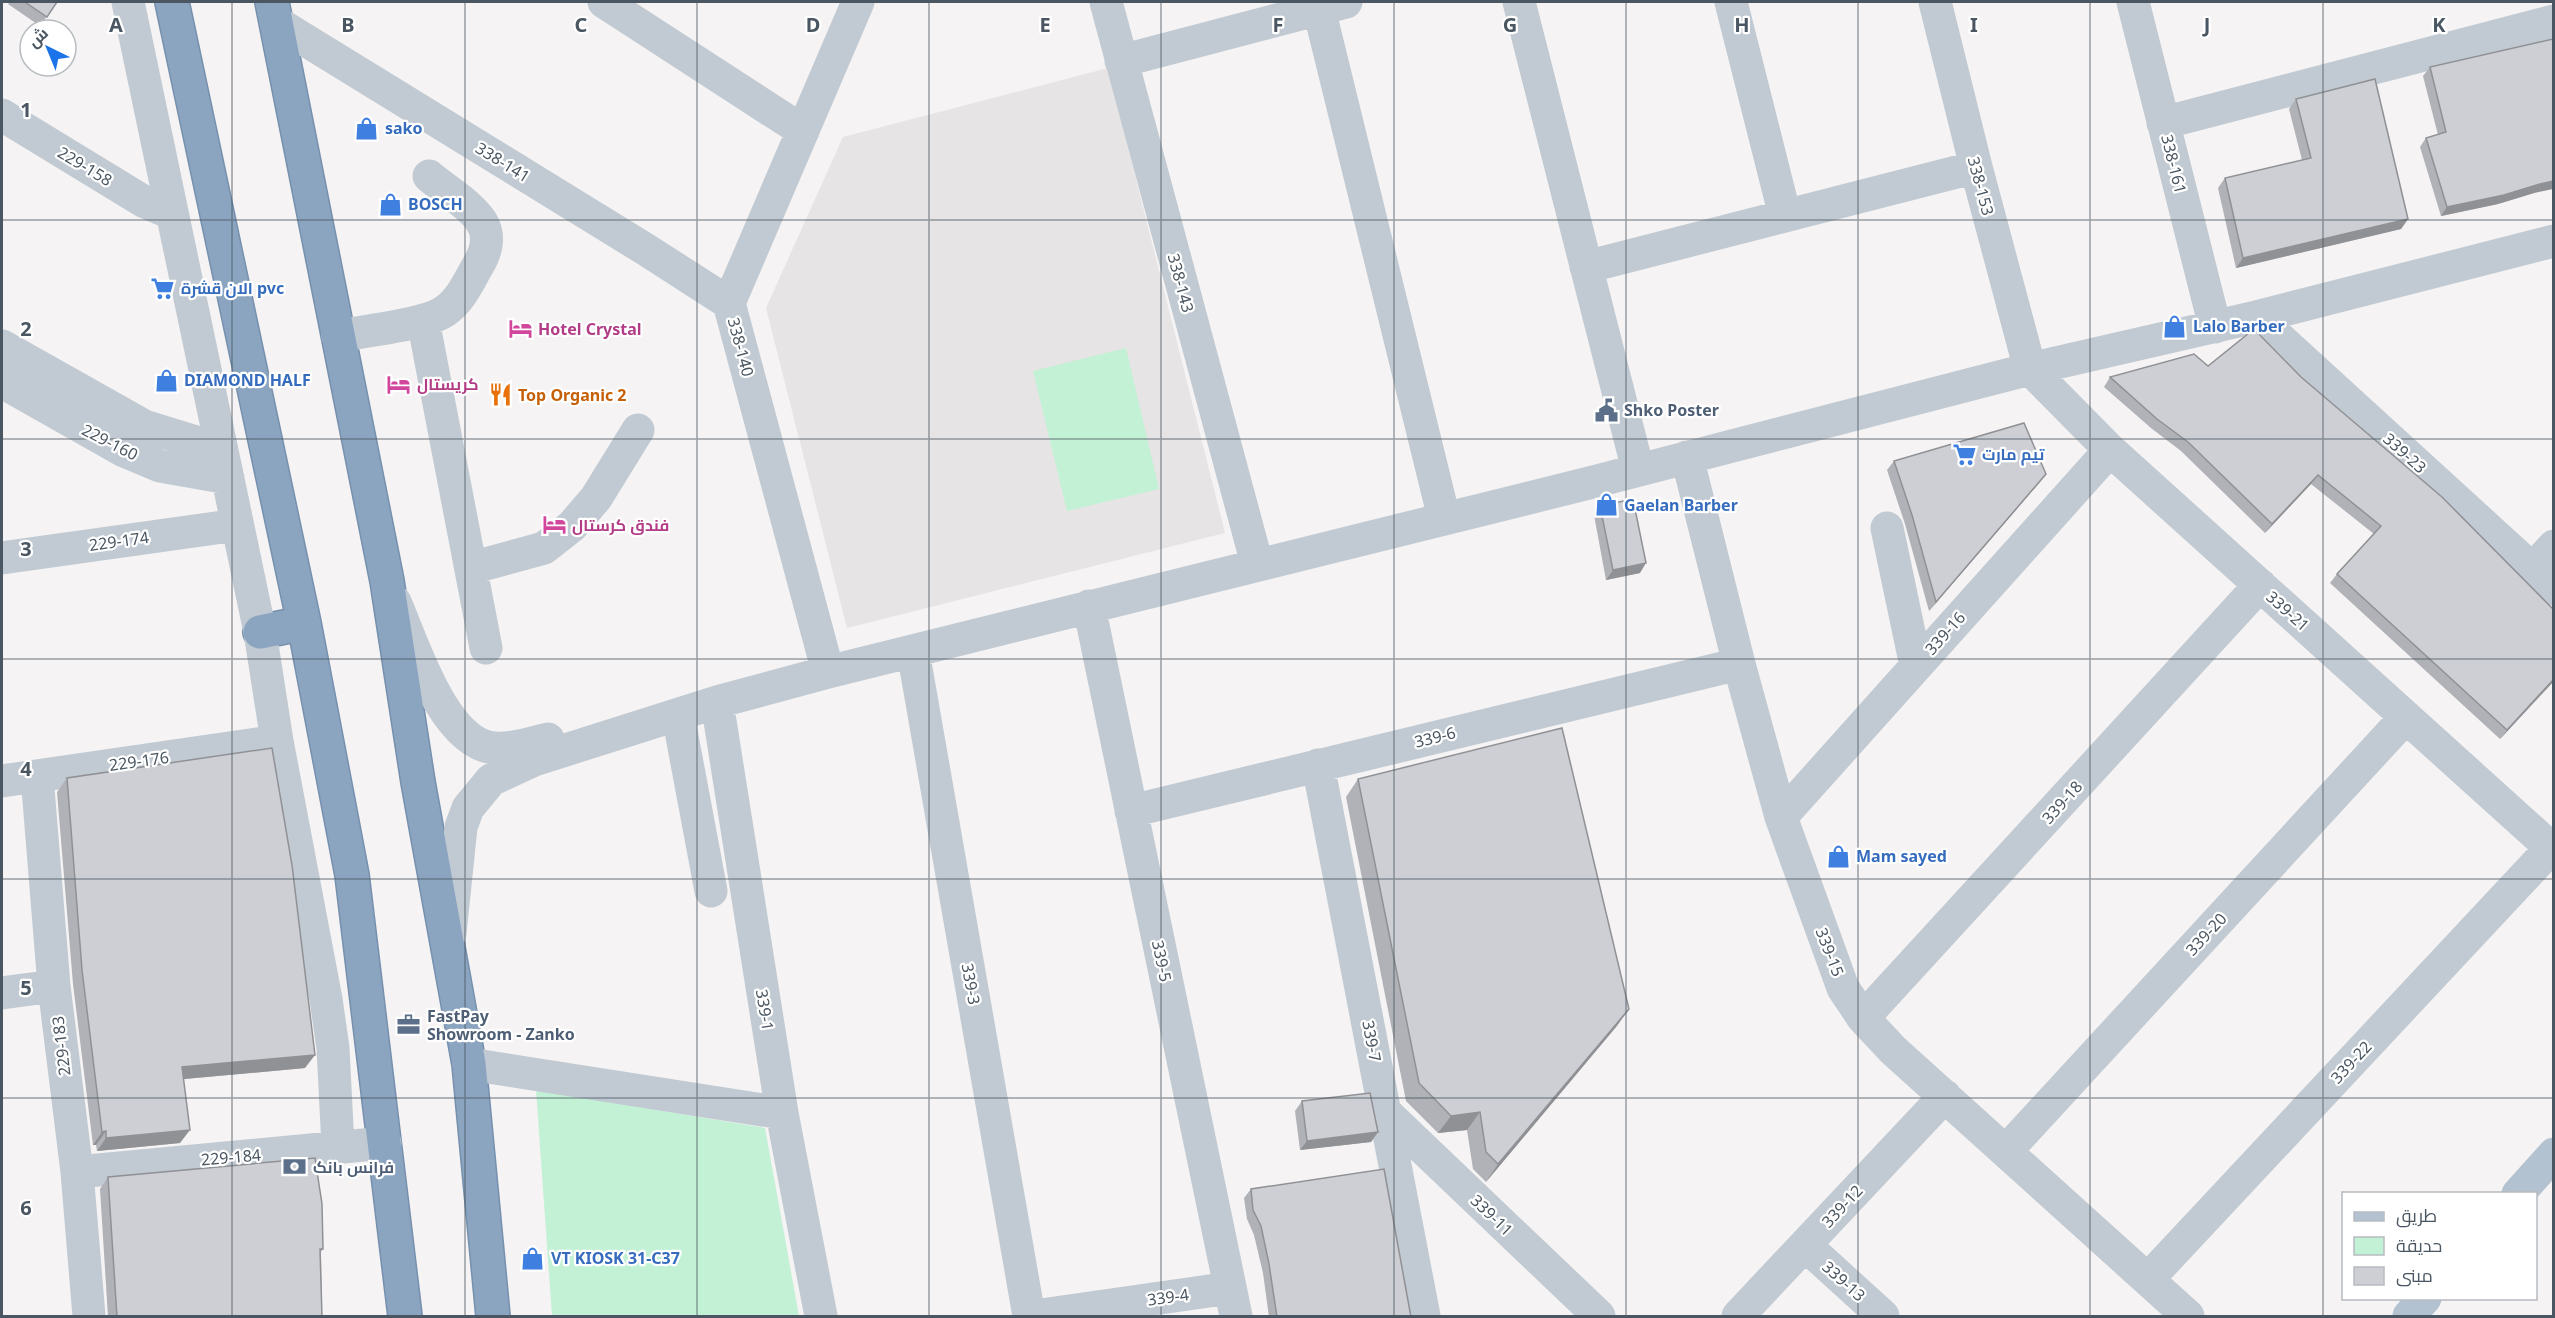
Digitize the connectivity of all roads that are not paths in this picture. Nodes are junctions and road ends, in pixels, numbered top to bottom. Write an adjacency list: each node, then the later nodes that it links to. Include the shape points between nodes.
1 (128, 2): 19 (street)
2 (172, 2): 47 (highway)
3 (604, 2): 16 (street)
4 (858, 2): 16 (street, 338-140)
5 (1106, 2): 13 (street, 338-143)
6 (1519, 2): 22 (street)
7 (1731, 2): 20 (street)
8 (1935, 2): 17 (street, 338-153)
9 (2133, 2): 15 (street, 338-161)
10 (1333, 5): 13 (street); 36 (street)
11 (274, 12): 23 (street, 338-141); 27 (highway)
12 (2553, 21): 15 (street)
13 (1121, 61): 41 (street, 338-143)
14 (2, 115): 19 (street, 229-158, via 143,201)
15 (2163, 123): 26 (street, 338-161)
16 (803, 130): 23 (street, 338-140)
17 (1976, 167): 20 (street); 29 (street, 338-153)
18 (429, 176): 25 (street, via 473,212 488,238 483,258 459,298 444,312)
19 (171, 213): 34 (street)
20 (1785, 216): 22 (street)
21 (2553, 241): 24 (street)
22 (1587, 267): 35 (street)
23 (729, 303): 53 (street, 338-140)
24 (2256, 317): 26 (street); 43 (street, 339-23)
25 (423, 320): 27 (street); 42 (street)
26 (2215, 327): 29 (street)
27 (338, 336): 44 (highway)
28 (2, 346): 34 (street, 229-160, via 144,426)
29 (2030, 369): 32 (street, 339-21); 33 (street)
30 (2, 382): 34 (street, 229-160, via 122,450 160,466)
31 (638, 430): 42 (street, via 596,498 572,526 544,548)
32 (2110, 450): 45 (street, 339-21); 52 (street, 339-16)
33 (1687, 457): 35 (street); 51 (street, 339-15)
34 (225, 464): 37 (street)
35 (1638, 470): 36 (street)
36 (1444, 519): 41 (street)
37 (237, 525): 40 (street, 229-174); 48 (street)
38 (1887, 528): 52 (street)
39 (2553, 546): 43 (street)
40 (2, 558)
41 (1257, 564): 46 (street)
42 (471, 568): 49 (street)
43 (2543, 580)
44 (387, 581): 54 (street, via 436,695 472,741 494,748 517,747); 65 (highway)
45 (2260, 585): 56 (street, 339-21); 68 (street, 339-18)
46 (1089, 606): 50 (street); 61 (street, 339-5)
47 (303, 623): 48 (highway); 73 (highway, via 352,875)
48 (261, 632): 57 (street)
49 (486, 648)
50 (913, 651): 53 (street); 88 (street, 339-3)
51 (1739, 664): 58 (street, 339-6); 62 (street, 339-15)
52 (1916, 666): 62 (street, 339-16)
53 (828, 672): 54 (street)
54 (717, 702): 55 (street); 71 (street, 339-1)
55 (678, 715): 64 (street); 65 (street, via 534,759 491,780 468,808 461,827)
56 (2406, 717): 63 (street, 339-21); 75 (street, 339-20)
57 (277, 741): 59 (street, 229-176); 74 (street, via 326,999 333,1048)
58 (1318, 765): 61 (street, 339-6); 72 (street, 339-7)
59 (37, 776): 60 (street, 229-176); 66 (street, 229-183)
60 (2, 781)
61 (1131, 811): 82 (street, 339-5)
62 (1781, 817): 68 (street, 339-15, via 1843,988)
63 (2552, 846): 80 (street, 339-22)
64 (711, 891)
65 (448, 948): 69 (highway)
66 (54, 986): 67 (street); 77 (street, 229-183)
67 (2, 993)
68 (1863, 1018): 70 (street, 339-15)
69 (469, 1064): 71 (street); 86 (highway)
70 (1946, 1096): 75 (street, 339-15); 79 (street, 339-12)
71 (782, 1113): 87 (street, 339-1)
72 (1386, 1113): 83 (street, 339-11); 90 (street, 339-7)
73 (385, 1143): 74 (street, 229-184); 85 (highway)
74 (338, 1147): 77 (street, 229-184)
75 (2006, 1151): 80 (street, 339-15)
76 (2553, 1154): 78 (main road)
77 (77, 1172): 84 (street, 229-183)
78 (2520, 1192)
79 (1805, 1245): 91 (street, 339-12); 92 (street, 339-13)
80 (2148, 1279): 93 (street, 339-15)
81 (2424, 1300): 94 (main road)
82 (1233, 1302): 89 (street, 339-4)
83 (1579, 1310)
84 (89, 1317)
85 (405, 1317)
86 (493, 1317)
87 (821, 1317)
88 (1029, 1317)
89 (1034, 1317)
90 (1424, 1317)
91 (1738, 1317)
92 (1883, 1317)
93 (2188, 1317)
94 (2409, 1317)

